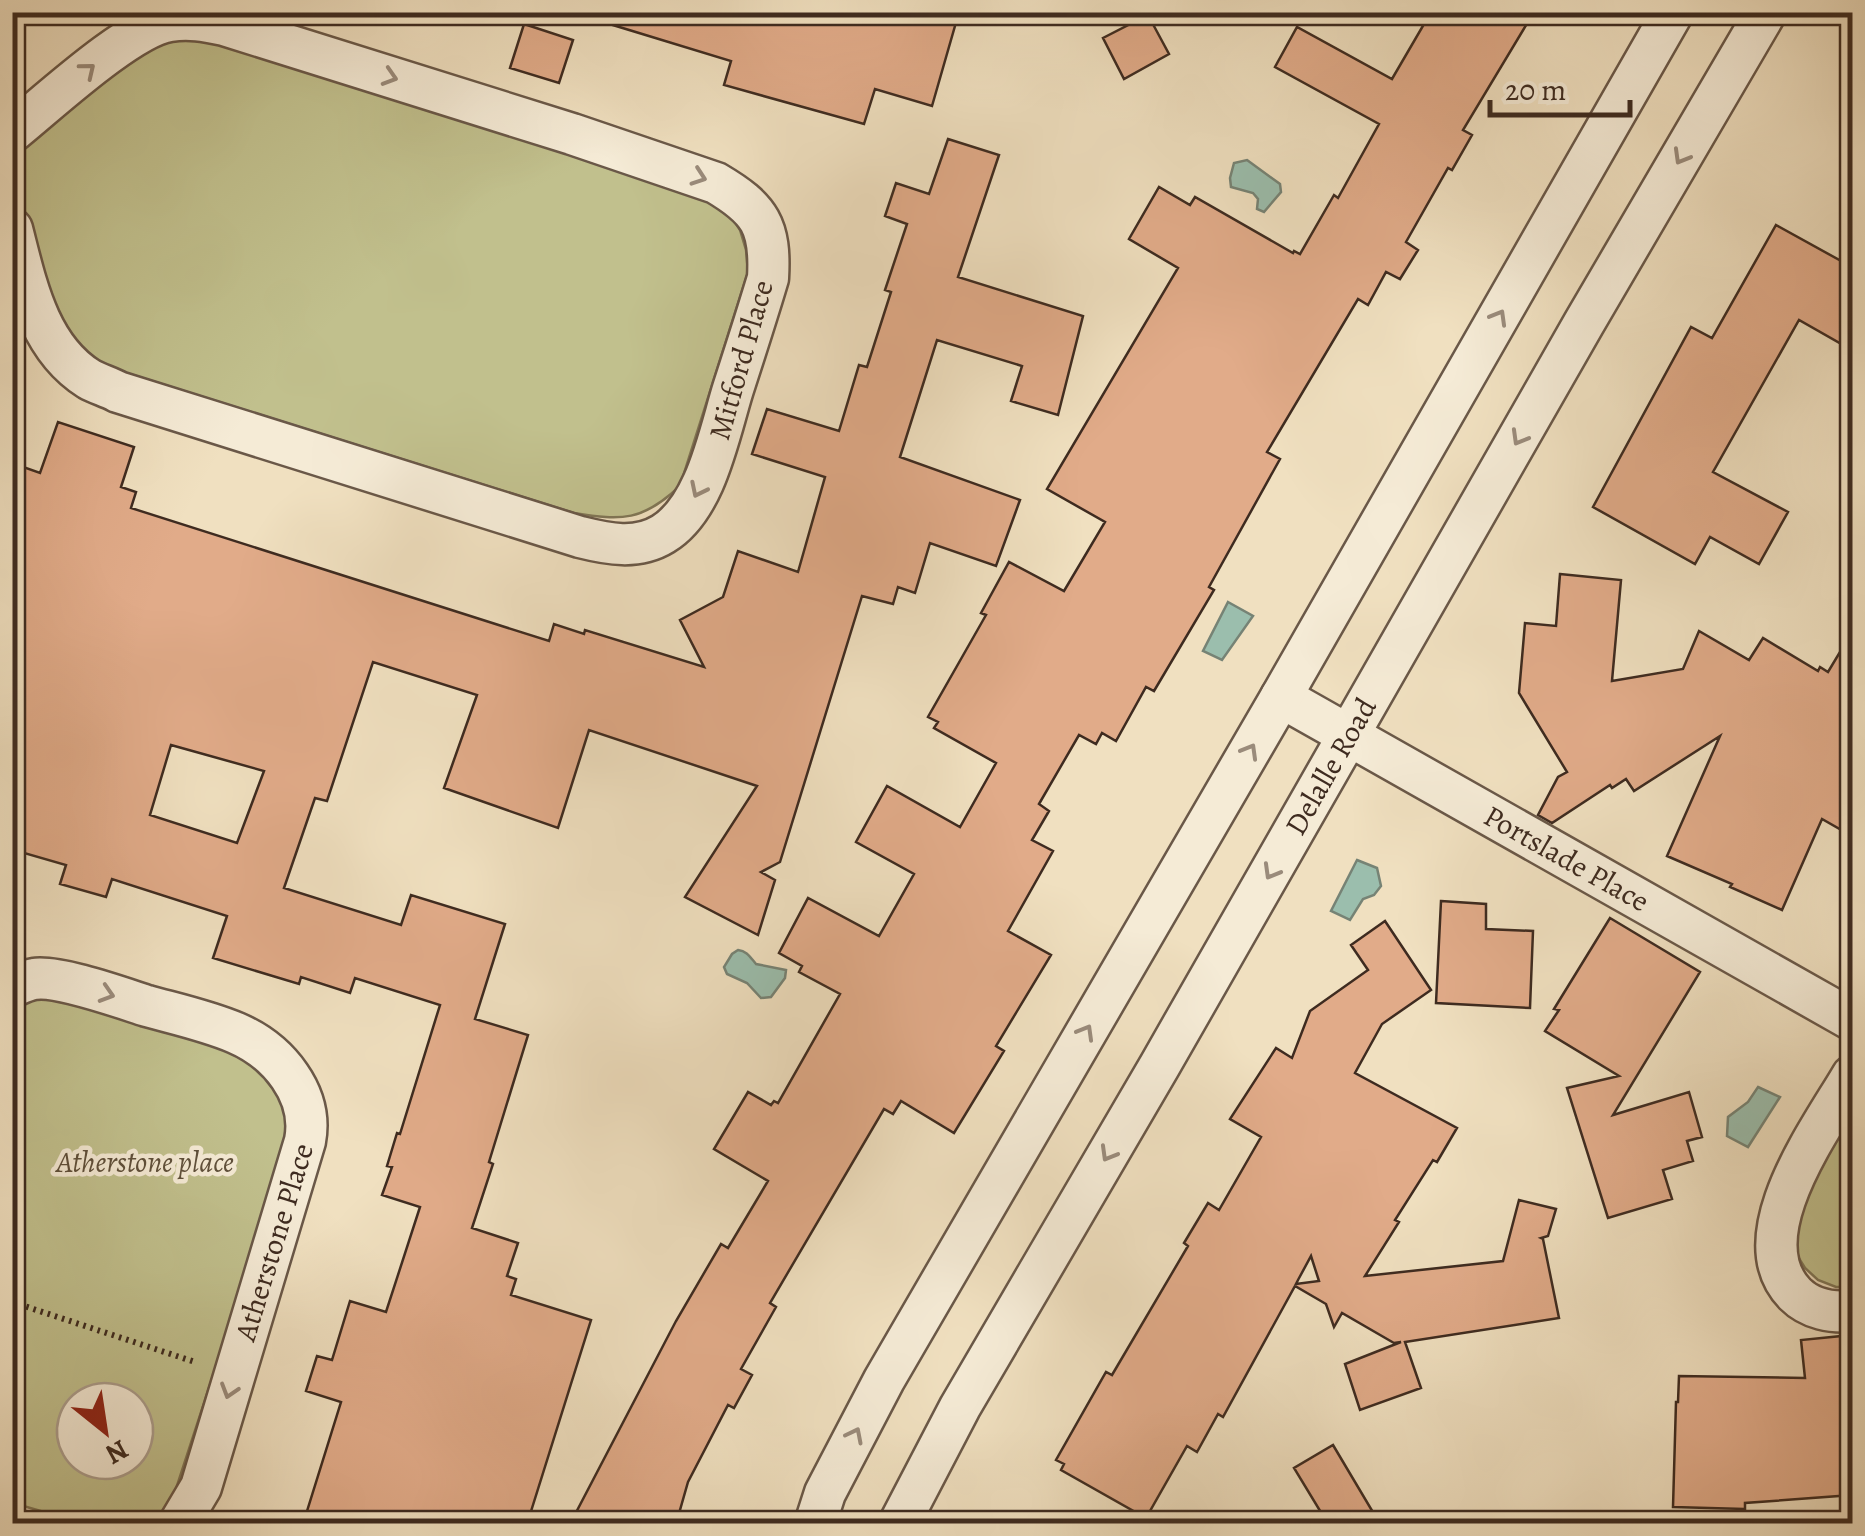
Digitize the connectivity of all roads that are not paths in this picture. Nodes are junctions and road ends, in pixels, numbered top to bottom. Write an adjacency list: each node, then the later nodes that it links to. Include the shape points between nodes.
1 (1673, 12): 5 (street, one-way to 1)
2 (1766, 12): 6 (street, Delalle Road, one-way to 6)
3 (12, 132): 4 (street, Mitford Place, one-way to 4, via 141,32 166,21 197,19 716,183 753,210 770,249 768,278 696,497 663,534 638,544 608,544 90,379 48,337)
4 (12, 229)
5 (1281, 698): 6 (street, Portslade Place); 12 (street, one-way to 5, via 884,1380)
6 (1350, 734): 8 (street, Portslade Place); 13 (street, Delalle Road, one-way to 13, via 960,1407)
7 (12, 987): 11 (street, Atherstone Place, one-way to 11, via 37,978 81,986 238,1034 282,1064 304,1106 305,1141 201,1487)
8 (1852, 1020)
9 (1852, 1076): 10 (street, via 1782,1205 1777,1237 1780,1271 1802,1301 1826,1311)
10 (1852, 1311)
11 (180, 1524)
12 (815, 1524)
13 (900, 1524)

